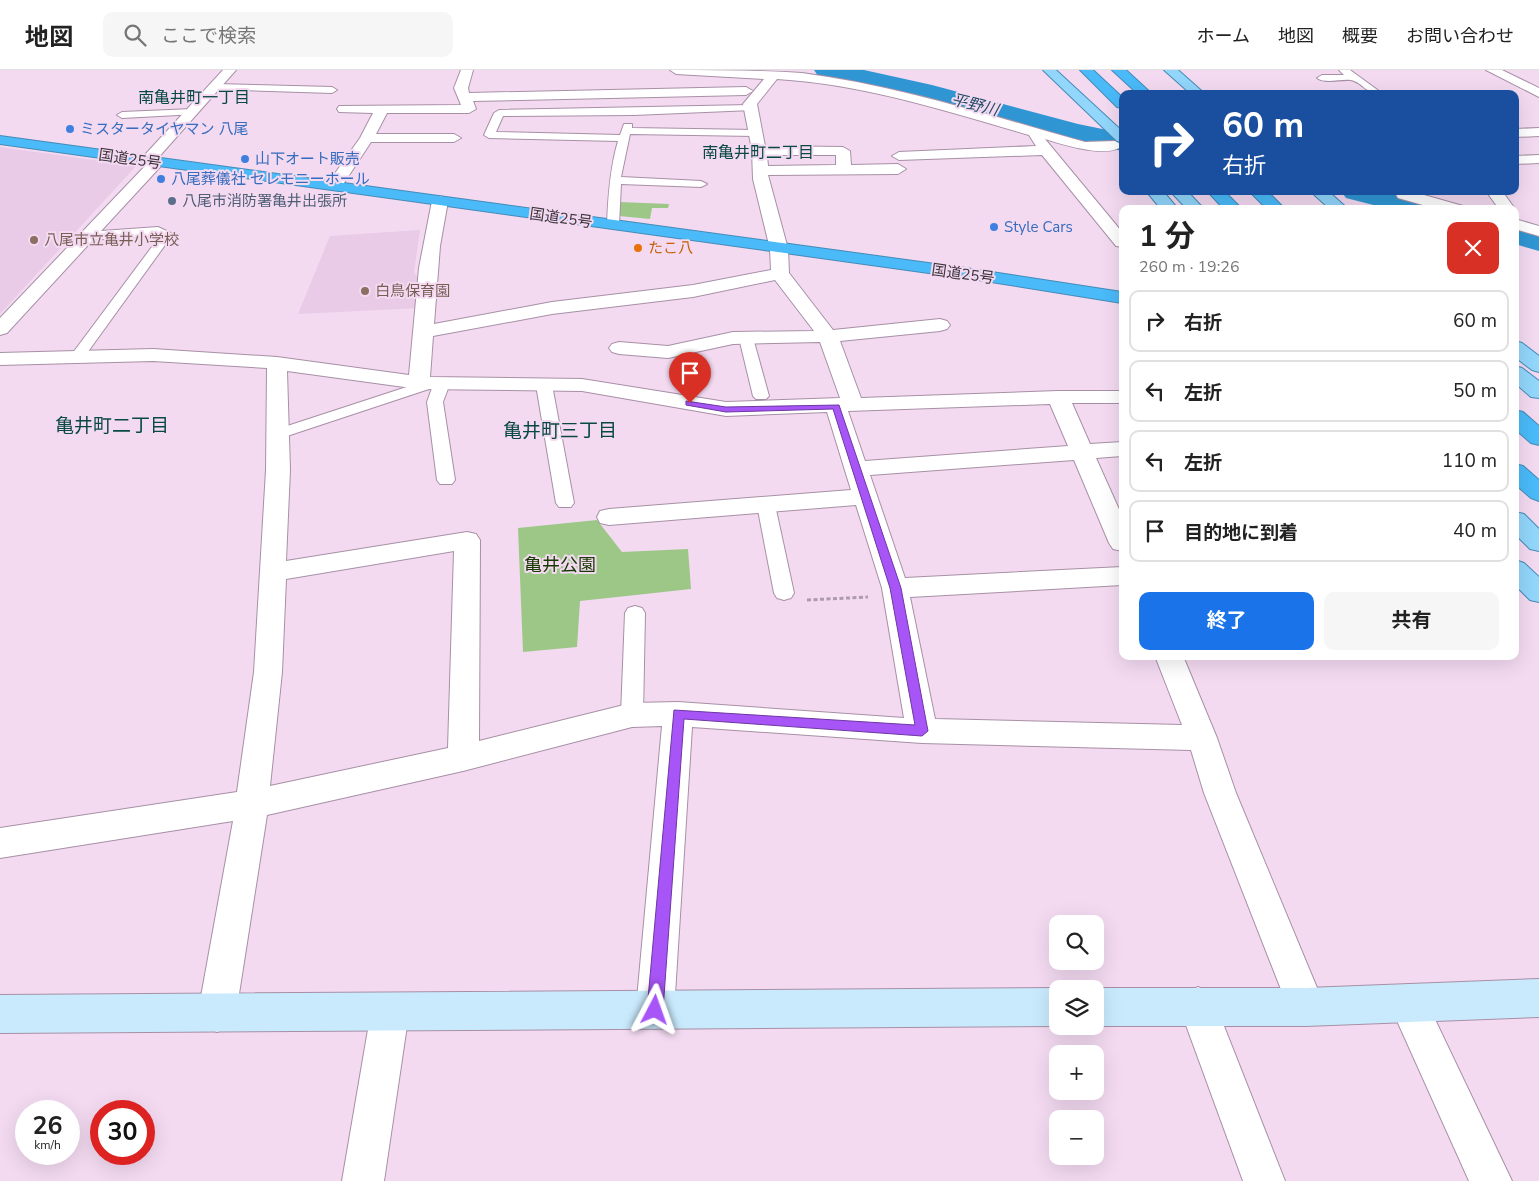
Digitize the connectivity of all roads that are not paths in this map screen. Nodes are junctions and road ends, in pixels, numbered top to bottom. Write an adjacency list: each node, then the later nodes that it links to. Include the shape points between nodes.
1 (230, 70): 15 (street)
2 (467, 70): 24 (street, via 461,88)
3 (676, 70): 10 (street)
4 (1050, 70): 40 (main road, via 1101,119)
5 (1086, 70): 25 (highway)
6 (1118, 70): 18 (highway)
7 (1344, 70): 11 (lane)
8 (1492, 70): 14 (street)
9 (1164, 73): 19 (main road); 20 (main road)
10 (773, 76): 17 (street); 32 (street, via 896,93)
11 (1354, 77): 13 (lane); 21 (lane)
12 (1539, 77): 14 (street)
13 (1322, 78)
14 (1511, 79): 23 (street)
15 (215, 87): 16 (lane); 29 (street)
16 (332, 90)
17 (760, 90): 22 (street); 26 (street)
18 (1141, 90)
19 (1178, 90)
20 (1192, 90)
21 (1372, 90)
22 (637, 93): 24 (street); 30 (lane)
23 (1539, 93)
24 (466, 97): 28 (street, via 469,109)
25 (1119, 101)
26 (750, 108): 30 (lane); 34 (street)
27 (344, 109): 28 (street)
28 (382, 109): 37 (street)
29 (193, 112): 31 (lane); 46 (street)
30 (634, 112): 36 (lane); 36 (lane, via 499,113 489,135)
31 (122, 114)
32 (1030, 129): 41 (street, via 1085,146); 43 (street)
33 (1539, 132): 35 (street)
34 (755, 133): 36 (lane); 42 (street)
35 (1519, 133)
36 (624, 135): 49 (lane)
37 (367, 138): 38 (street); 51 (street)
38 (454, 138)
39 (0, 140): 46 (highway, 国道25号)
40 (1119, 146)
41 (1119, 147)
42 (759, 150): 47 (street, via 843,151); 48 (street)
43 (1047, 150): 47 (street); 71 (street)
44 (1539, 159): 45 (street)
45 (1519, 160)
46 (152, 162): 51 (highway, 国道25号); 70 (street)
47 (844, 170): 48 (street)
48 (760, 171): 72 (street)
49 (616, 180): 50 (lane); 68 (lane)
50 (701, 184)
51 (334, 186): 59 (highway, 国道25号)
52 (1158, 195): 60 (main road)
53 (1182, 195): 61 (main road)
54 (1219, 195): 62 (highway)
55 (1261, 195): 63 (highway)
56 (1404, 195): 65 (street)
57 (1497, 195): 66 (street)
58 (1321, 199): 64 (main road)
59 (440, 201): 68 (highway, 国道25号); 77 (street, via 430,244)
60 (1166, 205)
61 (1192, 205)
62 (1230, 205)
63 (1273, 205)
64 (1332, 205)
65 (1442, 205)
66 (1505, 205)
67 (1519, 224): 69 (street)
68 (613, 225): 72 (highway, 国道25号)
69 (1539, 231)
70 (87, 236): 76 (street); 82 (lane, via 158,231 167,234)
71 (1119, 238)
72 (779, 249): 73 (street); 74 (highway, 国道25号, via 972,274)
73 (780, 274): 77 (street, via 692,291 552,308); 78 (street)
74 (1119, 298)
75 (940, 325): 78 (street)
76 (0, 329)
77 (425, 332): 87 (street)
78 (828, 336): 79 (street); 93 (street)
79 (746, 338): 80 (street, via 668,352); 90 (lane)
80 (619, 348)
81 (1519, 350): 85 (main road)
82 (77, 357): 83 (street); 84 (street, via 153,355)
83 (0, 359)
84 (277, 363): 87 (street); 97 (street)
85 (1539, 366)
86 (1519, 375): 89 (main road)
87 (431, 383): 88 (street); 97 (lane); 103 (lane)
88 (544, 385): 93 (street, via 582,385 726,409); 106 (lane)
89 (1539, 392)
90 (761, 396)
91 (1119, 396): 92 (street)
92 (1058, 397): 93 (street); 100 (street)
93 (845, 406): 101 (street)
94 (1519, 413): 96 (highway)
95 (1519, 420): 98 (highway)
96 (1539, 420)
97 (278, 434): 112 (street)
98 (1539, 438)
99 (1119, 449): 100 (street)
100 (1082, 451): 101 (street); 110 (street)
101 (857, 469): 105 (street)
102 (1519, 475): 104 (highway)
103 (446, 480)
104 (1539, 493)
105 (866, 497): 107 (street); 115 (street)
106 (565, 503)
107 (766, 505): 108 (street); 116 (lane)
108 (609, 517)
109 (1519, 524): 111 (main road)
110 (1119, 536)
111 (1539, 543)
112 (272, 572): 124 (street, via 467,540); 125 (street, via 268,672)
113 (1519, 573): 117 (main road)
114 (1119, 576): 115 (street)
115 (896, 592): 122 (street)
116 (784, 593)
117 (1539, 594)
118 (635, 613): 121 (lane)
119 (1171, 660): 123 (street)
120 (678, 714): 121 (street); 122 (street); 133 (street)
121 (632, 715): 124 (street)
122 (922, 731): 123 (street)
123 (1202, 738): 132 (street, via 1220,793)
124 (463, 758): 125 (street)
125 (252, 804): 126 (street); 134 (street)
126 (0, 843)
127 (1539, 998): 128 (street)
128 (1408, 1003): 132 (street); 139 (street)
129 (1104, 1006): 130 (street)
130 (1198, 1006): 132 (street); 138 (street)
131 (1049, 1007): 133 (street)
132 (1306, 1007)
133 (655, 1010): 135 (street)
134 (217, 1012): 135 (street); 136 (street)
135 (390, 1012): 137 (street)
136 (0, 1014)
137 (363, 1181)
138 (1264, 1181)
139 (1491, 1181)

